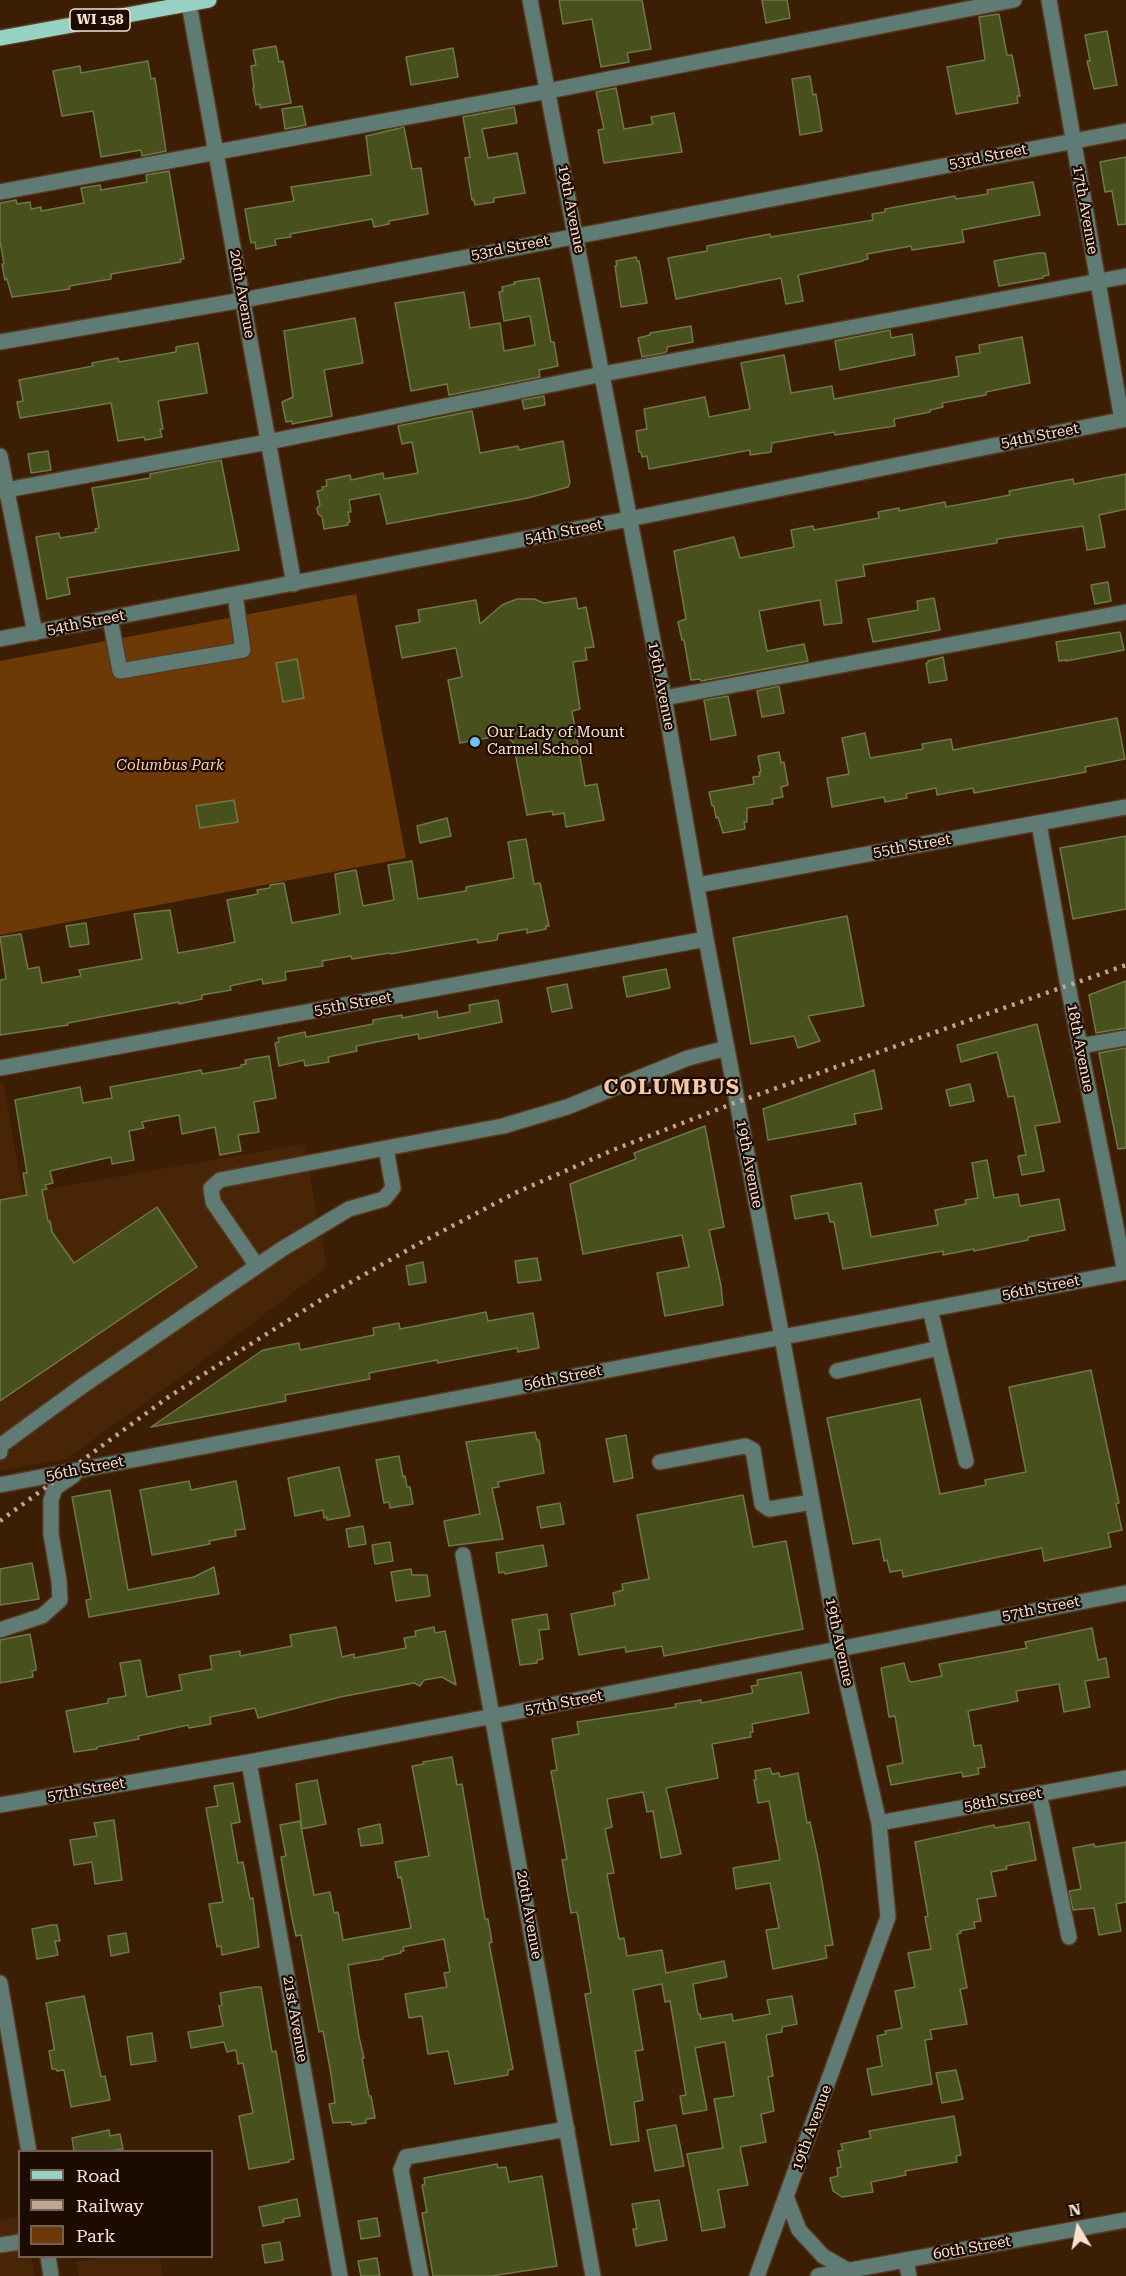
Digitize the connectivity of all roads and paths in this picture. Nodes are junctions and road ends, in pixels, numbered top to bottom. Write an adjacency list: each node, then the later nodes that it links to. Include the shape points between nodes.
1 (530, 0): 6 (street, 19th Avenue)
2 (1014, 0): 6 (street)
3 (1049, 0): 8 (street, 17th Avenue)
4 (200, 1): 5 (main road, WI 158); 9 (street, 20th Avenue)
5 (0, 38)
6 (548, 91): 9 (street); 11 (street, 19th Avenue)
7 (1126, 131): 8 (street, 53rd Street)
8 (1073, 141): 11 (street, 53rd Street); 13 (street, 17th Avenue)
9 (216, 152): 10 (street); 14 (street, 20th Avenue)
10 (0, 192)
11 (576, 235): 14 (street, 53rd Street); 16 (street, 19th Avenue)
12 (1126, 276): 13 (street)
13 (1098, 281): 16 (street); 17 (street, 17th Avenue)
14 (243, 300): 15 (street, 53rd Street); 18 (street, 20th Avenue)
15 (0, 342)
16 (603, 374): 18 (street); 21 (street, 19th Avenue)
17 (1124, 419): 21 (street, 54th Street)
18 (268, 442): 20 (street); 22 (street, 20th Avenue)
19 (0, 456): 20 (street)
20 (3, 490): 26 (street)
21 (629, 519): 22 (street, 54th Street); 28 (street, 19th Avenue)
22 (294, 584): 23 (street, 54th Street)
23 (235, 595): 25 (street, 54th Street); 25 (street, via 243,650 120,671)
24 (1126, 612): 28 (street)
25 (110, 618): 26 (street, 54th Street)
26 (34, 633): 27 (street, 54th Street)
27 (0, 639)
28 (664, 698): 31 (street, 19th Avenue)
29 (1126, 807): 30 (street, 55th Street)
30 (1039, 824): 31 (street, 55th Street); 34 (street, 18th Avenue)
31 (698, 885): 32 (street, 19th Avenue)
32 (706, 939): 35 (street, 19th Avenue); 36 (street, 55th Street)
33 (1126, 1038): 34 (street)
34 (1080, 1046): 39 (street, 18th Avenue)
35 (727, 1048): 37 (street, via 688,1058 567,1107 503,1126); 41 (street, 19th Avenue)
36 (0, 1068)
37 (386, 1148): 38 (street, via 393,1188 384,1199 349,1209); 38 (street, via 220,1180 211,1188 213,1202)
38 (257, 1266): 44 (street, via 78,1389 0,1446)
39 (1126, 1272): 40 (street, 56th Street)
40 (930, 1309): 41 (street, 56th Street); 42 (street)
41 (782, 1337): 47 (street, 56th Street); 49 (street, 19th Avenue)
42 (939, 1348): 43 (street); 45 (street)
43 (837, 1371)
44 (0, 1452)
45 (966, 1461)
46 (660, 1462): 49 (street, via 745,1446 753,1450 762,1504 769,1509)
47 (75, 1471): 48 (street, 56th Street); 52 (street, via 55,1488 51,1500 51,1534 60,1600 42,1616)
48 (0, 1485)
49 (812, 1502): 53 (street, 19th Avenue)
50 (463, 1555): 54 (street, 20th Avenue)
51 (1126, 1593): 53 (street, 57th Street)
52 (0, 1630)
53 (839, 1649): 54 (street, 57th Street); 59 (street, 19th Avenue)
54 (494, 1716): 55 (street, 57th Street); 62 (street, 20th Avenue)
55 (249, 1762): 58 (street, 57th Street); 72 (street, 21st Avenue)
56 (1126, 1778): 57 (street, 58th Street)
57 (1039, 1794): 59 (street, 58th Street); 60 (street)
58 (0, 1805)
59 (879, 1823): 64 (street, 19th Avenue, via 888,1917)
60 (1069, 1937)
61 (0, 1983): 63 (street)
62 (567, 2129): 73 (street, via 406,2157 401,2170); 74 (street, 20th Avenue)
63 (29, 2150)
64 (787, 2199): 70 (street, via 799,2230 823,2256); 75 (street, 19th Avenue)
65 (1126, 2220): 69 (street, 60th Street)
66 (18, 2242): 67 (street)
67 (0, 2245)
68 (48, 2258): 71 (street)
69 (907, 2268): 70 (street, 60th Street)
70 (849, 2271): 76 (street, 60th Street)
71 (51, 2276)
72 (340, 2276)
73 (421, 2276)
74 (593, 2276)
75 (757, 2276)
76 (818, 2276)

